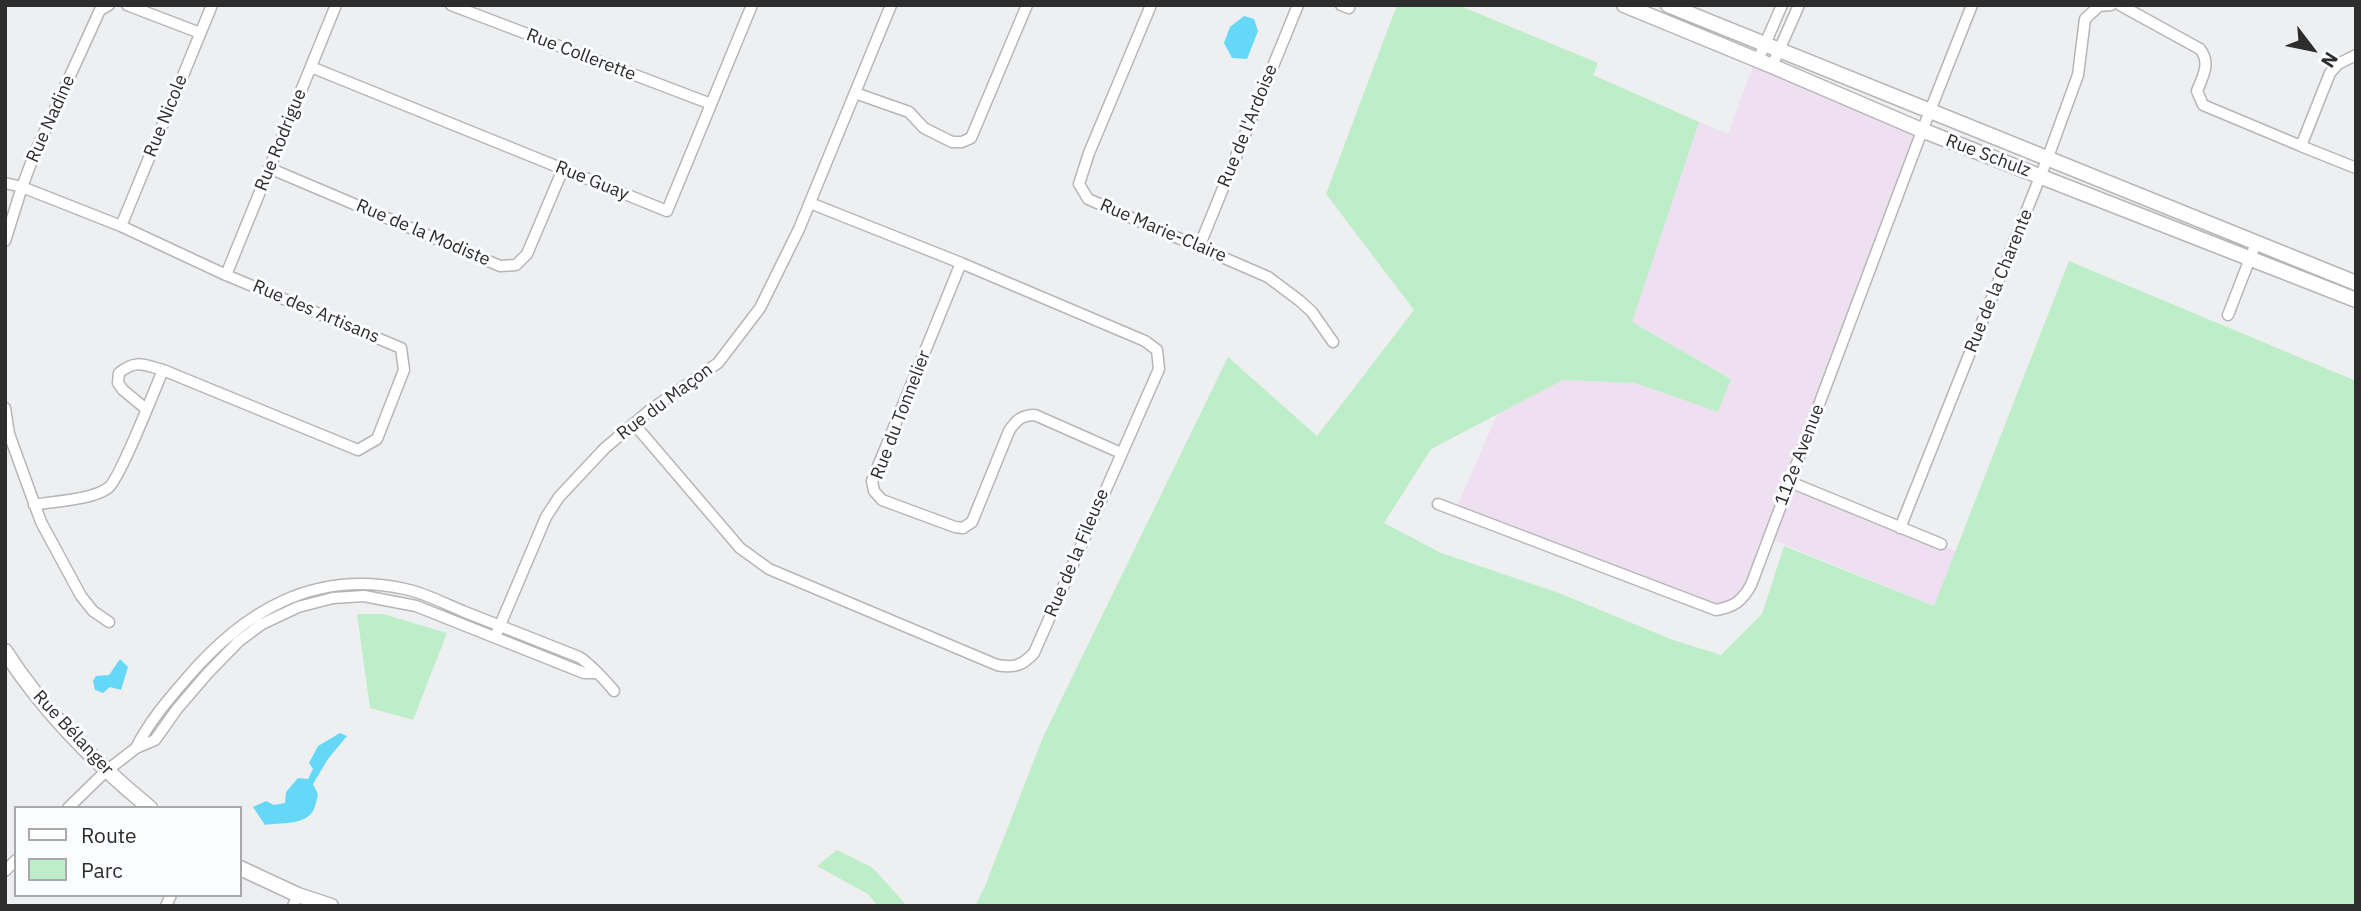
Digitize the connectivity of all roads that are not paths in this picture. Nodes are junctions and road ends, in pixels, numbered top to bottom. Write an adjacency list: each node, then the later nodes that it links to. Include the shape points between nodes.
1 (109, 5): 36 (street, Rue Nadine, via 100,10)
2 (127, 5): 19 (street)
3 (212, 5): 19 (street, Rue Nicole)
4 (336, 5): 22 (street, Rue Rodrigue)
5 (451, 5): 26 (street, Rue Collerette)
6 (739, 5): 18 (street)
7 (891, 5): 24 (street, Rue du Maçon)
8 (1027, 5): 24 (street, via 971,138 952,142 924,128 909,112)
9 (1151, 5): 41 (street, Rue Marie-Claire, via 1079,184 1088,199)
10 (1298, 5): 41 (street, Rue de l'Ardoise)
11 (1624, 5): 21 (street, Rue Schulz)
12 (1668, 5): 21 (street, Rue Schulz)
13 (1782, 5): 21 (street)
14 (1799, 5): 21 (street)
15 (1972, 5): 27 (street, 112e Avenue)
16 (2111, 5): 30 (street, Rue de la Charente, via 2099,6 2085,19 2078,75)
17 (2120, 5): 29 (street, via 2206,56 2197,91 2203,105)
18 (751, 8): 26 (street, Rue Guay)
19 (200, 33): 38 (street, Rue Nicole)
20 (2356, 55): 29 (street, via 2330,73)
21 (1768, 56): 23 (street, Rue Schulz); 25 (street, Rue Schulz)
22 (311, 67): 31 (street, Rue Rodrigue); 33 (street, Rue Guay)
23 (1857, 83): 25 (street); 27 (street, Rue Schulz)
24 (855, 93): 37 (street, Rue du Maçon)
25 (1849, 100): 28 (street, Rue Schulz)
26 (711, 104): 33 (street, Rue Guay, via 667,211)
27 (1930, 113): 28 (street, 112e Avenue); 30 (street, Rue Schulz)
28 (1922, 131): 34 (street, Rue Schulz); 54 (street, 112e Avenue)
29 (2301, 146): 32 (street)
30 (2048, 157): 34 (street, Rue de la Charente); 40 (street, Rue Schulz)
31 (269, 168): 33 (street, Rue de la Modiste, via 500,266 516,265 527,254); 44 (street, Rue Rodrigue)
32 (2356, 168)
33 (563, 169)
34 (2040, 176): 42 (street, Rue Schulz); 57 (street, Rue de la Charente)
35 (5, 183): 36 (street, Rue des Artisans)
36 (22, 187): 38 (street, Rue des Artisans); 39 (street, Rue Nadine)
37 (810, 203): 43 (street, Rue de la Fileuse); 52 (street, Rue du Maçon, via 760,308 718,363)
38 (121, 226): 44 (street, Rue des Artisans)
39 (5, 241)
40 (2256, 243): 42 (street); 45 (street, Rue Schulz)
41 (1199, 247): 48 (street, Rue Marie-Claire, via 1268,277 1312,312)
42 (2250, 258): 46 (street, Rue Schulz); 47 (street)
43 (961, 263): 53 (street, Rue de la Fileuse, via 1157,349 1159,369); 53 (street, Rue du Tonnelier, via 872,481 874,491 882,500 963,528 972,522 1009,431 1026,415)
44 (226, 275): 49 (street, Rue des Artisans, via 401,348 404,370 377,439 358,450)
45 (2356, 283)
46 (2356, 300)
47 (2228, 315)
48 (1333, 342)
49 (163, 370): 51 (street); 51 (street, Rue des Artisans, via 138,363 119,373 123,390)
50 (5, 408): 55 (street, via 9,434)
51 (146, 409): 55 (street, via 110,488)
52 (634, 424): 53 (street, Rue de la Fileuse, via 740,548 769,569 997,665 1012,667 1025,663 1034,653); 60 (street, Rue du Maçon, via 559,497 546,517)
53 (1121, 453)
54 (1790, 482): 56 (street, 112e Avenue, via 1744,598 1716,610); 57 (street)
55 (34, 505): 59 (street, via 81,596)
56 (1438, 505)
57 (1900, 528): 58 (street)
58 (1941, 544)
59 (108, 622)
60 (500, 626): 61 (street, Rue du Maçon); 63 (street, via 579,657); 65 (street, via 397,588 359,584 295,597 265,608 216,645 168,699)
61 (495, 637): 63 (street, via 584,673); 65 (street, via 393,600 333,598 299,607 239,641 155,740)
62 (5, 650): 66 (street, Rue Bélanger, via 61,726)
63 (595, 673): 64 (street)
64 (614, 691)
65 (136, 748): 66 (street)
66 (105, 772): 67 (street); 68 (street, Rue Bélanger)
67 (70, 806)
68 (148, 806)
69 (242, 869): 70 (street)
70 (296, 900): 71 (street)
71 (331, 906)

